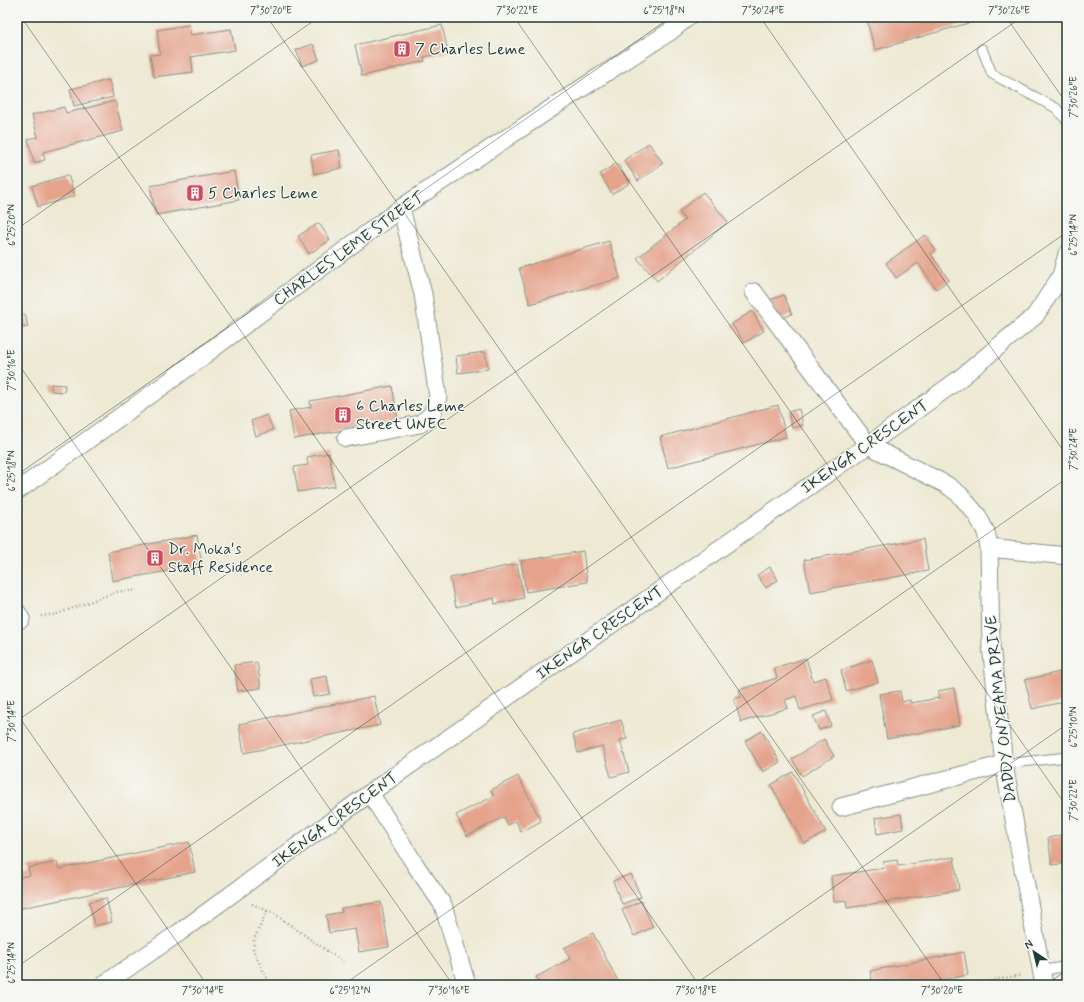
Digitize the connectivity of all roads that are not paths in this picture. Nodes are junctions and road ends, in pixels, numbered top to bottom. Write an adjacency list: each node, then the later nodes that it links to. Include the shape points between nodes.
1 (688, 17): 4 (street, CHARLES LEME STREET, via 671,32)
2 (982, 49): 3 (lane, via 992,74 1056,108)
3 (1067, 121)
4 (401, 208): 8 (street, via 423,294 438,397 432,414 420,424); 10 (street, CHARLES LEME STREET, via 171,380)
5 (1067, 254): 6 (street, IKENGA CRESCENT, via 1061,276)
6 (1062, 286): 9 (street, IKENGA CRESCENT, via 1035,316 958,380)
7 (754, 292): 9 (street)
8 (346, 438)
9 (868, 445): 11 (street, DADDY ONYEAMA DRIVE, via 959,494 977,515 986,532); 15 (street, IKENGA CRESCENT)
10 (17, 491)
11 (989, 548): 12 (street); 14 (street, DADDY ONYEAMA DRIVE, via 991,645)
12 (1067, 556)
13 (1067, 757): 14 (lane)
14 (1004, 764): 16 (street); 18 (street, DADDY ONYEAMA DRIVE)
15 (370, 793): 19 (street, IKENGA CRESCENT); 20 (street, via 443,905)
16 (841, 807)
17 (1067, 966): 18 (lane)
18 (1042, 978)
19 (103, 985)
20 (467, 985)

